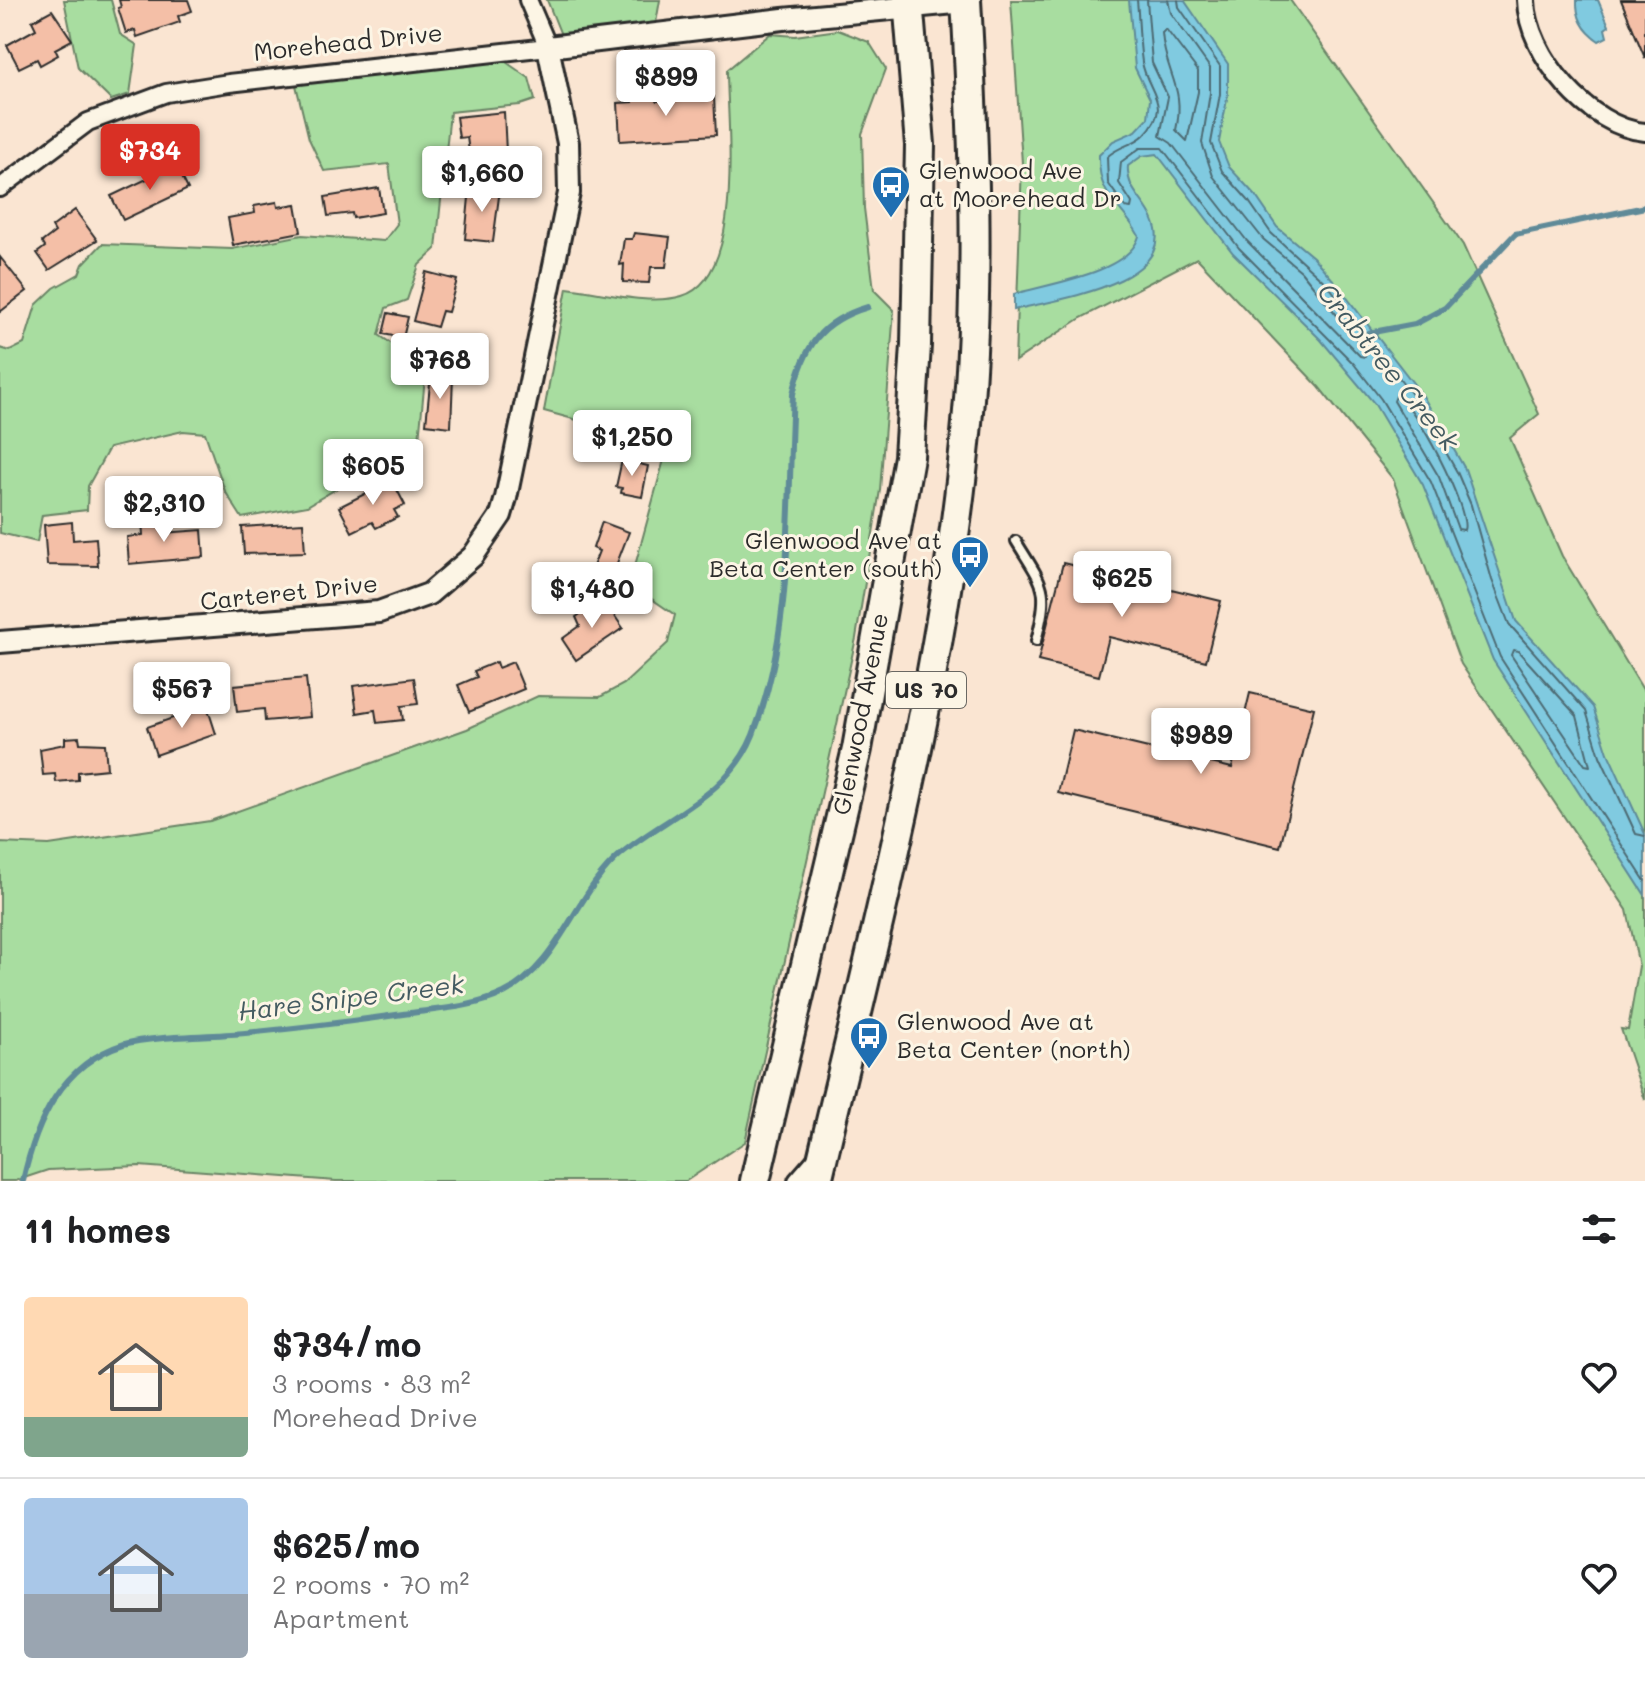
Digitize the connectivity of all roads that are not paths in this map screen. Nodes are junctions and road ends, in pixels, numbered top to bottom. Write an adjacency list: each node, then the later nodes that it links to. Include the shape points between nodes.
1 (528, 0): 5 (street)
2 (1526, 0): 6 (street, via 1543,56 1579,101 1628,131)
3 (966, 1): 4 (street, Morehead Drive); 11 (highway, US 70, via 976,253 967,422 953,542 907,795)
4 (909, 4): 5 (street, Morehead Drive); 12 (highway, Glenwood Avenue / US 70, via 920,145 909,457 857,749)
5 (548, 47): 7 (street, Morehead Drive, via 166,93 88,122); 10 (street, Carteret Drive, via 566,131 569,193 506,498 501,515 473,556 429,594 379,612)
6 (1645, 132)
7 (0, 188)
8 (1016, 541): 9 (lane, via 1040,580 1046,602)
9 (1036, 641)
10 (0, 642)
11 (825, 1150): 13 (street); 14 (highway, US 70)
12 (755, 1181)
13 (797, 1181)
14 (817, 1181)

